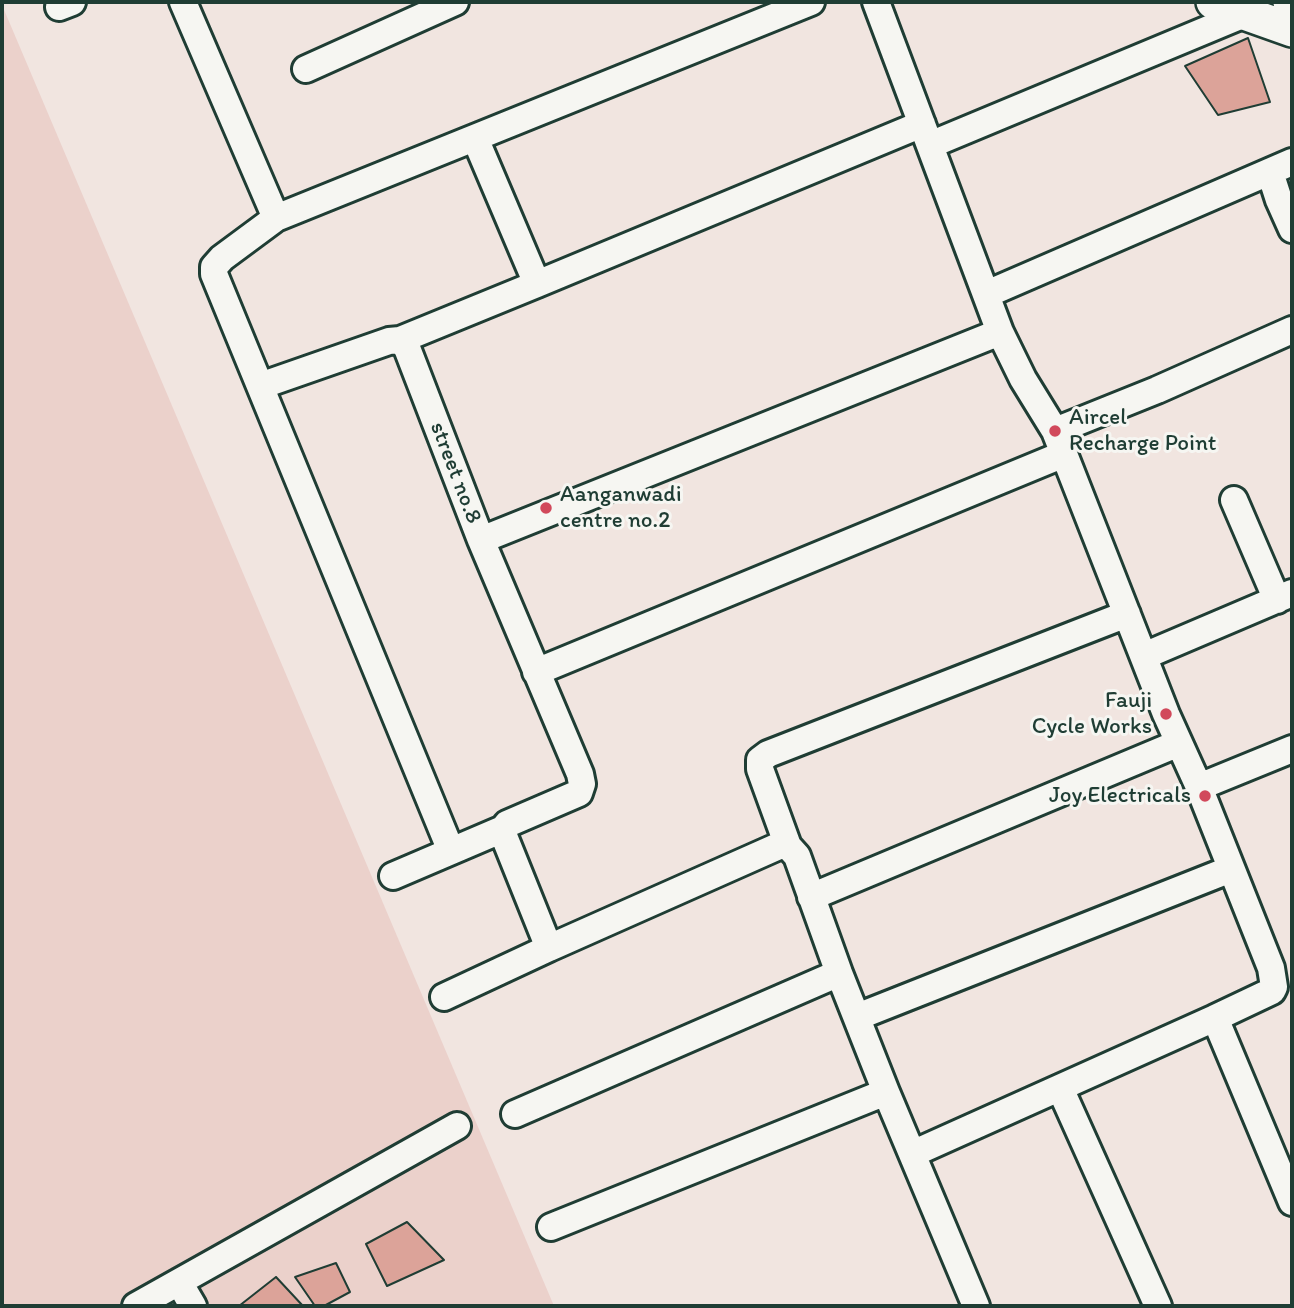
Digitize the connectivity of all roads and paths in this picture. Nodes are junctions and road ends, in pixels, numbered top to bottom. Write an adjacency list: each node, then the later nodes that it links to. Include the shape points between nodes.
1 (183, 2): 12 (street)
2 (455, 2): 8 (street)
3 (811, 2): 10 (street)
4 (876, 2): 9 (street)
5 (1213, 2): 6 (street)
6 (1247, 13): 7 (street); 9 (street)
7 (1292, 30)
8 (306, 69)
9 (926, 135): 14 (street); 15 (street)
10 (475, 138): 12 (street); 14 (street)
11 (1281, 167): 13 (street, via 1279,200); 15 (street)
12 (276, 218): 19 (street, via 214,267)
13 (1292, 229)
14 (537, 284): 18 (street)
15 (987, 294): 17 (street)
16 (1292, 330): 20 (street, via 1157,390)
17 (1000, 332): 20 (street); 22 (street, street no.8)
18 (400, 340): 19 (street); 22 (street, street no.8)
19 (260, 386): 32 (street)
20 (1060, 442): 24 (street); 26 (street)
21 (1234, 500): 23 (street)
22 (481, 540): 26 (street)
23 (1284, 597): 25 (street)
24 (1127, 614): 25 (street); 31 (street, via 768,754 760,760 760,769)
25 (1144, 656): 27 (street)
26 (536, 671): 30 (street, via 582,784 579,793)
27 (1179, 743): 29 (street); 35 (street)
28 (1292, 749): 29 (street)
29 (1199, 787): 33 (street)
30 (503, 829): 32 (street); 36 (street)
31 (789, 846): 35 (street); 36 (street, via 780,845)
32 (451, 851): 34 (street)
33 (1231, 869): 39 (street); 40 (street, via 1271,968 1274,988)
34 (393, 876)
35 (811, 897): 37 (street)
36 (550, 948): 38 (street)
37 (839, 973): 39 (street); 43 (street)
38 (444, 998)
39 (857, 1017): 42 (street)
40 (1215, 1018): 41 (street); 46 (street)
41 (1060, 1088): 45 (street); 52 (street)
42 (886, 1092): 45 (street); 47 (street)
43 (515, 1114)
44 (457, 1126): 48 (street)
45 (912, 1154): 51 (street)
46 (1292, 1202)
47 (551, 1227)
48 (179, 1282): 49 (street); 50 (street)
49 (136, 1306)
50 (193, 1306)
51 (976, 1306)
52 (1158, 1306)

